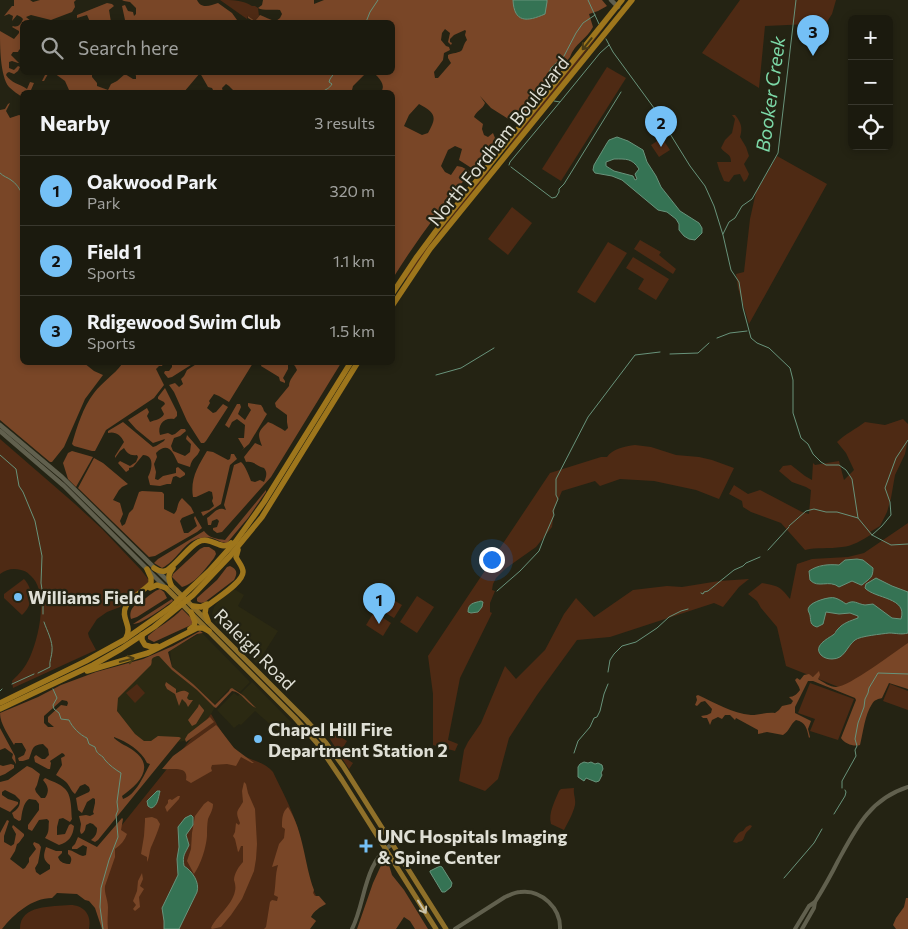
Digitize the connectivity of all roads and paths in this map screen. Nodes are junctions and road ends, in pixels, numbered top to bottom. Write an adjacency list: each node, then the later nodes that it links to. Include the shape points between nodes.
1 (611, 0): 4 (main road)
2 (622, 0): 4 (highway, North Fordham Boulevard)
3 (632, 0): 5 (highway, North Fordham Boulevard)
4 (618, 6): 5 (main road); 6 (highway, North Fordham Boulevard, one-way to 6, via 436,231)
5 (622, 12): 8 (highway, North Fordham Boulevard, via 438,238)
6 (402, 279): 7 (highway, North Fordham Boulevard); 8 (highway)
7 (395, 290)
8 (400, 293): 9 (highway, North Fordham Boulevard)
9 (395, 301)
10 (353, 365): 12 (highway)
11 (353, 365): 15 (highway)
12 (318, 416): 15 (highway); 16 (highway)
13 (0, 425): 19 (main road, Raleigh Road, via 62,477)
14 (0, 431): 19 (main road, Raleigh Road, via 64,486)
15 (307, 445): 17 (highway)
16 (236, 541): 18 (highway); 19 (highway, via 222,546 202,540 169,569)
17 (243, 542): 18 (highway); 23 (highway, via 236,556 243,569 241,578 206,607)
18 (222, 561): 20 (highway, via 220,550 215,546 206,543 198,546 170,572); 21 (highway); 22 (highway, via 232,561 240,566 238,580 205,606)
19 (150, 568): 20 (main road, Raleigh Road); 27 (highway, via 151,584 125,609 129,630)
20 (168, 586): 22 (main road, Raleigh Road); 24 (highway, via 153,586 129,606 130,624 135,628)
21 (173, 608): 24 (highway); 26 (highway)
22 (192, 609): 23 (main road, Raleigh Road); 25 (main road, Raleigh Road); 26 (highway, via 194,626 156,647 145,645)
23 (208, 621): 25 (main road, Raleigh Road)
24 (144, 627): 27 (highway)
25 (211, 629): 28 (highway, one-way to 25, via 140,656 197,628); 31 (main road, Raleigh Road, via 304,727); 33 (main road, Raleigh Road, via 309,724 337,757)
26 (142, 635): 28 (highway)
27 (124, 640): 29 (highway)
28 (63, 680): 30 (highway)
29 (0, 703)
30 (0, 709)
31 (342, 780): 33 (main road); 35 (main road, Raleigh Road)
32 (908, 787): 36 (street, via 884,798 864,816)
33 (359, 791): 34 (main road, Raleigh Road)
34 (392, 844): 35 (street); 39 (main road, Raleigh Road)
35 (386, 849): 37 (street, via 369,875); 38 (main road, Raleigh Road, one-way to 38)
36 (814, 902): 42 (street); 43 (street)
37 (352, 929)
38 (436, 929)
39 (446, 929)
40 (455, 929): 41 (street, via 505,897 526,892 549,902 558,916)
41 (560, 929)
42 (795, 929)
43 (802, 929)

